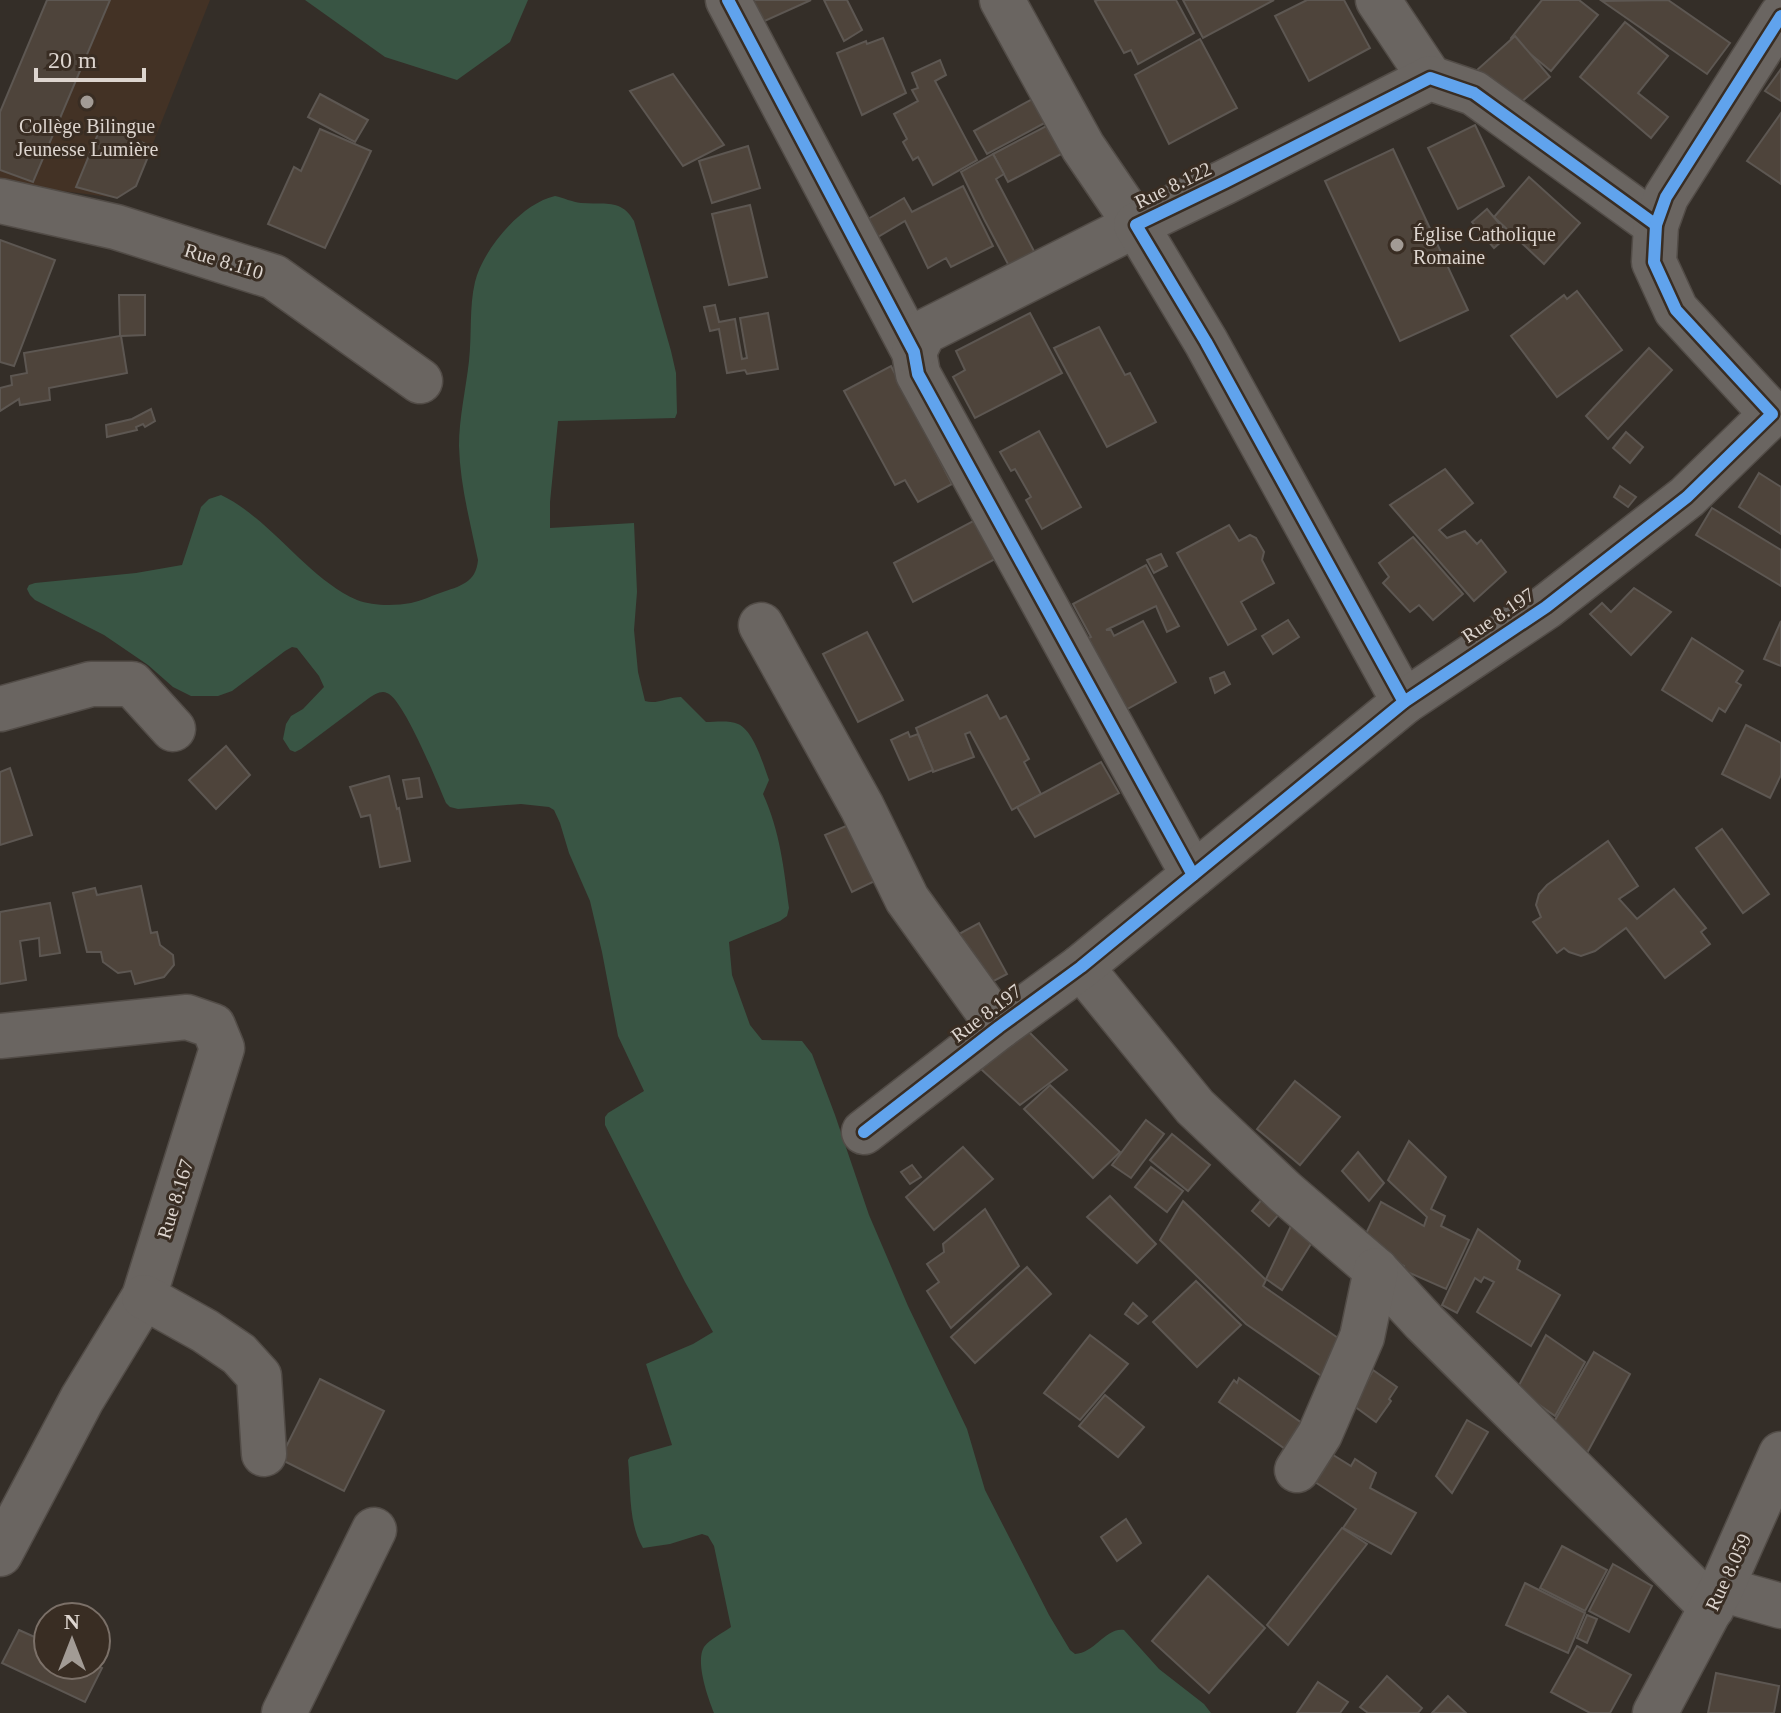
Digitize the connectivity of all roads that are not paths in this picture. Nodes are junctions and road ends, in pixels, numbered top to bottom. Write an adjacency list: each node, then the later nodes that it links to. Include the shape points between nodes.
1 (728, 0): 9 (street)
2 (1002, 0): 7 (street, via 1083,147)
3 (1378, 0): 5 (street)
4 (1781, 16): 8 (street, Rue 8.197, via 1666,197)
5 (1430, 78): 7 (street, Rue 8.122); 8 (street, via 1474,93)
6 (0, 201): 10 (street, Rue 8.110, via 116,227 274,277)
7 (1136, 225): 9 (street, via 924,332); 13 (street, Rue 8.122)
8 (1656, 225): 11 (street, Rue 8.197, via 1654,262 1676,310)
9 (914, 352): 16 (street, via 918,374)
10 (420, 381)
11 (1776, 417): 13 (street, Rue 8.197, via 1687,497 1546,607)
12 (761, 625): 18 (street, via 907,899)
13 (1404, 702): 16 (street, Rue 8.197)
14 (0, 709): 15 (street, via 91,684 132,684)
15 (173, 729)
16 (1193, 875): 17 (street, Rue 8.197)
17 (1081, 967): 18 (street, Rue 8.197); 21 (street, via 1195,1107)
18 (999, 1027): 20 (street, Rue 8.197)
19 (0, 1036): 22 (street, Rue 8.167, via 187,1017 213,1026 222,1048)
20 (864, 1132)
21 (1376, 1270): 25 (street, via 1362,1337 1320,1434); 28 (street)
22 (144, 1297): 23 (street, via 239,1354 259,1376); 27 (street, Rue 8.167, via 82,1399)
23 (264, 1454)
24 (1781, 1454): 28 (street, Rue 8.059)
25 (1297, 1470)
26 (374, 1530): 31 (street)
27 (0, 1554)
28 (1716, 1599): 29 (street); 30 (street, Rue 8.059)
29 (1781, 1606)
30 (1662, 1700)
31 (284, 1713)

